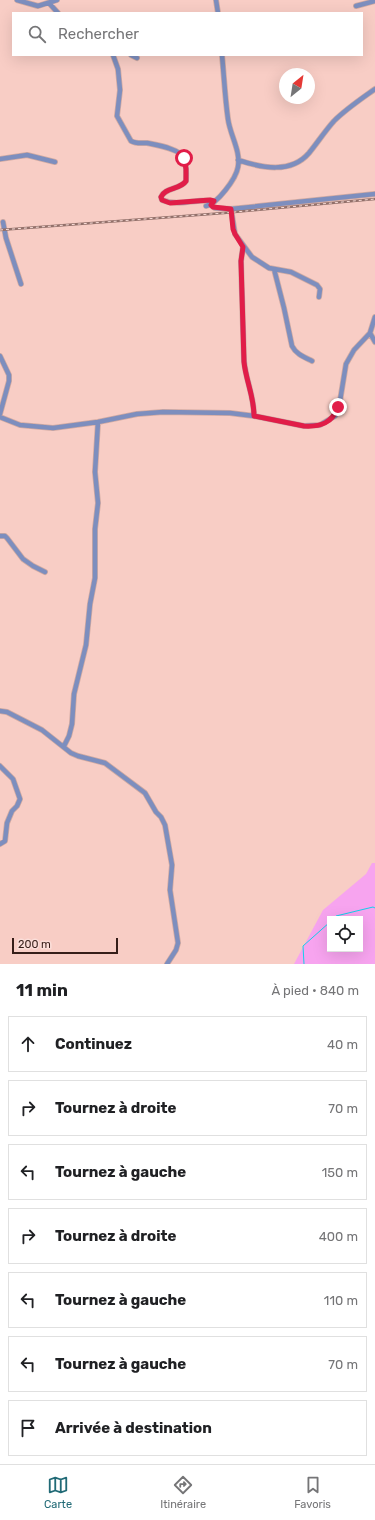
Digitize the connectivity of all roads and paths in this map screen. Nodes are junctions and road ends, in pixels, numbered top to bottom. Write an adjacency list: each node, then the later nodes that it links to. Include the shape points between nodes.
1 (17, 0): 5 (street, via 38,6)
2 (57, 0): 5 (street)
3 (216, 0): 8 (street)
4 (375, 1): 6 (street)
5 (49, 2): 7 (street)
6 (356, 6)
7 (57, 12)
8 (218, 12)
9 (113, 56): 18 (street, via 118,69 120,90 117,116 131,141 161,146 179,152 184,158 186,181 181,186 164,192 162,200 170,203 204,200)
10 (133, 56): 12 (street)
11 (222, 56): 15 (street, via 228,119)
12 (137, 58)
13 (375, 89): 15 (street, via 338,118 309,153 294,165 263,167)
14 (0, 159): 16 (street, via 27,155)
15 (238, 160): 18 (street, via 238,169 226,190)
16 (55, 162)
17 (375, 194): 19 (street)
18 (210, 204): 19 (street, via 215,208)
19 (231, 209): 21 (street, via 233,229)
20 (3, 222): 23 (street)
21 (243, 247): 22 (street, via 261,264); 31 (street, via 241,261 244,362 254,402)
22 (274, 269): 24 (street, via 292,272 317,285 320,289); 29 (street, via 292,346 299,354)
23 (21, 284)
24 (318, 297)
25 (375, 317): 26 (street)
26 (370, 333): 27 (street); 31 (street, via 349,357 335,416 320,425 304,426)
27 (375, 342)
28 (0, 356): 30 (street, via 9,375 9,381)
29 (312, 361)
30 (0, 415): 32 (street, via 20,425 43,428)
31 (254, 416): 32 (street, via 162,412)
32 (98, 422): 36 (street, via 95,465 98,503 95,578 86,645 74,694 72,724)
33 (0, 536): 34 (street, via 7,538 23,559)
34 (45, 572)
35 (0, 710): 36 (street, via 42,730)
36 (64, 746): 39 (street, via 78,756 105,763 145,793 165,825 172,866 170,890 178,943)
37 (0, 766): 38 (street, via 13,779 20,799 7,823 5,841)
38 (0, 844)
39 (167, 964)

